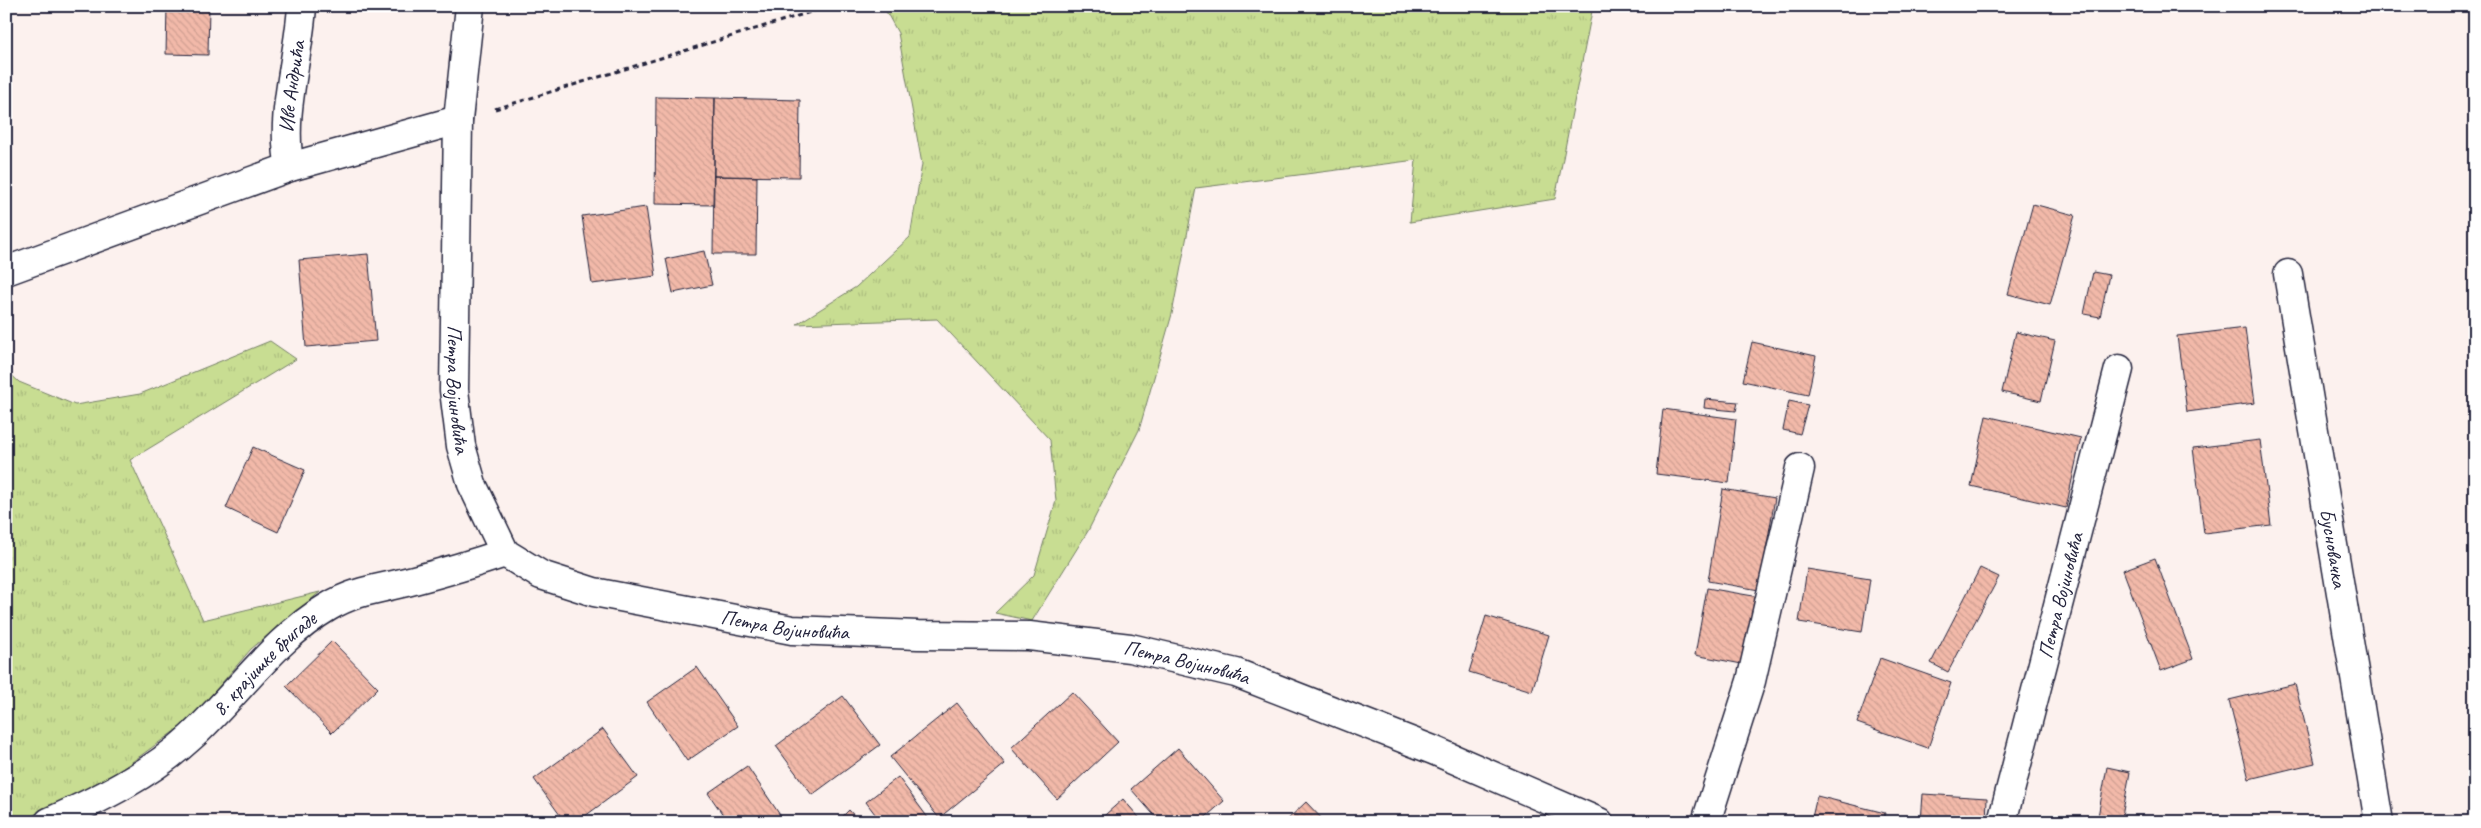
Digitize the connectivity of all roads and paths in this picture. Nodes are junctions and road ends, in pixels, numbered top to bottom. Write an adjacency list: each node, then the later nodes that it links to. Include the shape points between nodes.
1 (302, 6): 5 (street, Иве Андрића, via 287,124 286,146)
2 (470, 6): 4 (street, Петра Војиновића)
3 (830, 6): 4 (path)
4 (458, 120): 5 (street); 10 (street, Петра Војиновића, via 454,390 461,446 472,484)
5 (290, 167): 6 (street)
6 (6, 271)
7 (2288, 274): 15 (street, Бусновачка)
8 (2119, 369): 14 (street, Петра Војиновића)
9 (1800, 468): 13 (street, via 1752,681)
10 (505, 554): 11 (street, 8. крајишке бригаде, via 413,581 353,593 326,608 294,633 160,764 110,793); 12 (street, Петра Војиновића, via 541,575 594,592 792,630 918,636 1029,636 1130,648 1236,673 1433,750)
11 (49, 822)
12 (1600, 822)
13 (1706, 822)
14 (2002, 822)
15 (2379, 822)

